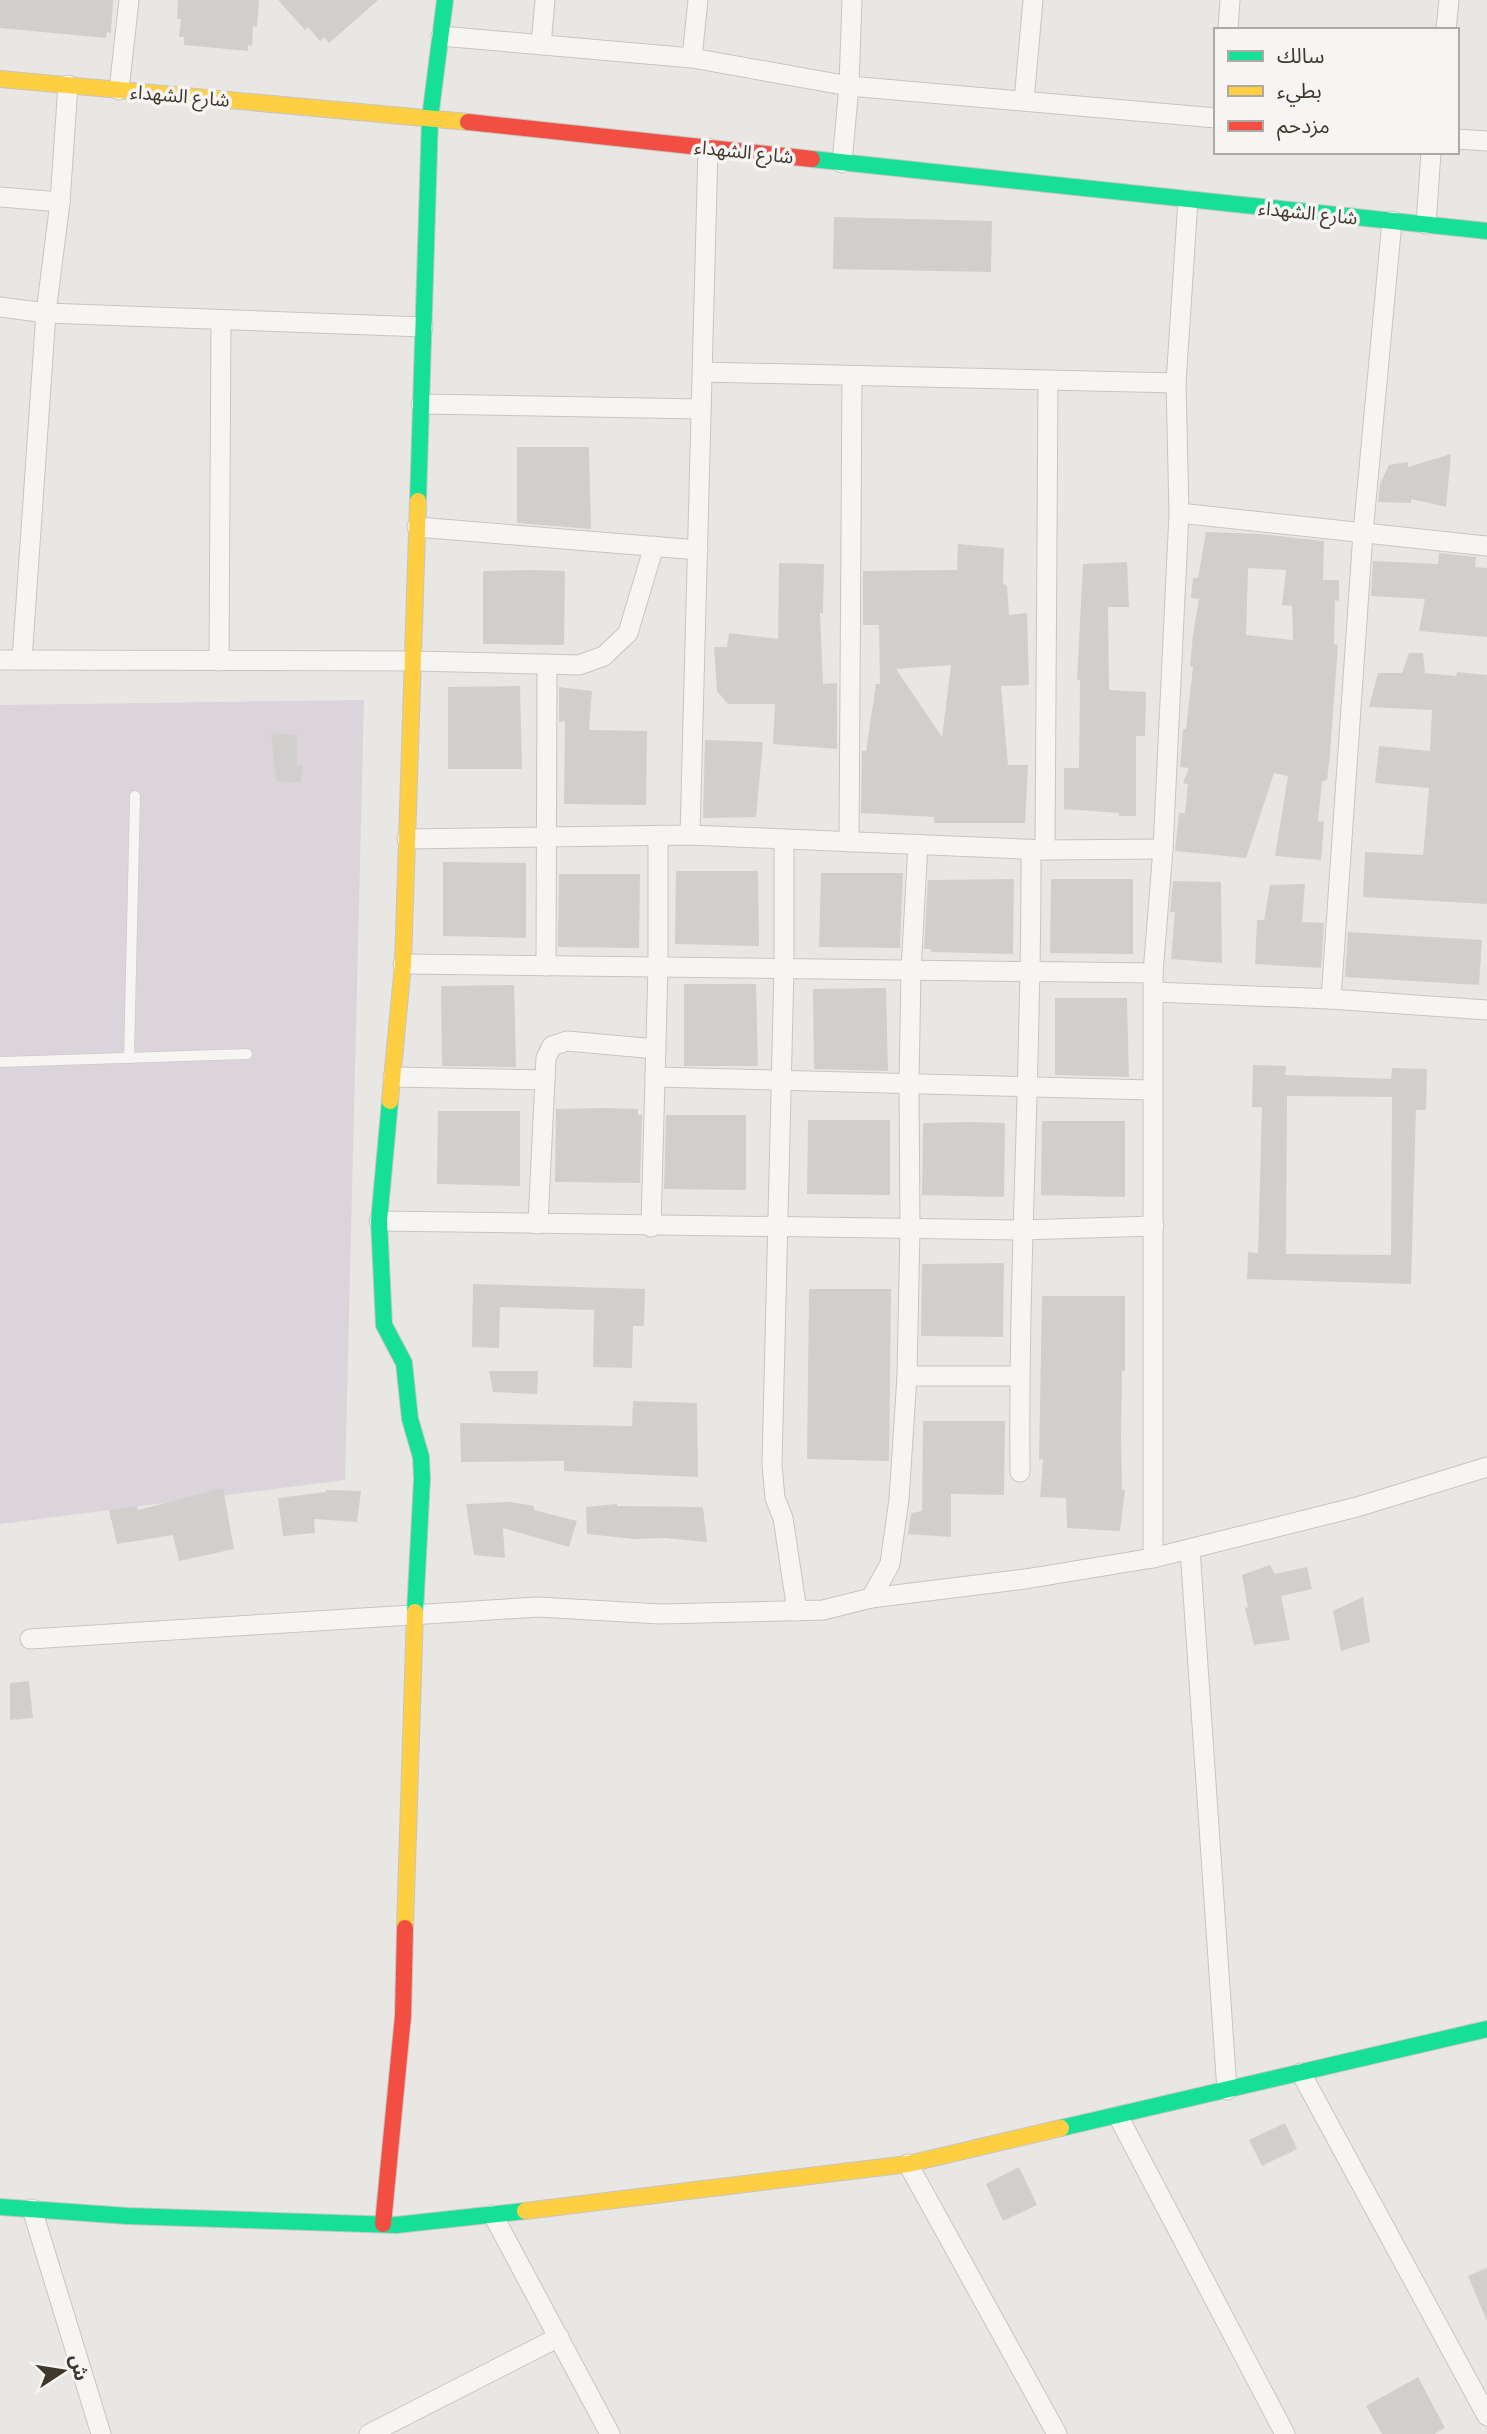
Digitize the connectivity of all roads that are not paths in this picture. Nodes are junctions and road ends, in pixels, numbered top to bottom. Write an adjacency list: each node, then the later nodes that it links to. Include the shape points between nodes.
1 (129, 0): 17 (street)
2 (445, 0): 11 (street)
3 (545, 0): 12 (street)
4 (698, 0): 13 (street)
5 (852, 0): 16 (street)
6 (1033, 0): 18 (street)
7 (1230, 0): 9 (street)
8 (1449, 0): 10 (street)
9 (1228, 28)
10 (1446, 28)
11 (440, 36): 12 (street); 19 (street)
12 (541, 45): 13 (street)
13 (692, 58): 16 (street)
14 (0, 79): 15 (street, شارع الشهداء)
15 (68, 85): 17 (street, شارع الشهداء); 28 (street)
16 (849, 86): 18 (street); 25 (street)
17 (119, 90): 19 (street, شارع الشهداء)
18 (1024, 102): 20 (street)
19 (430, 118): 23 (street, شارع الشهداء); 35 (street)
20 (1214, 118)
21 (1459, 139): 22 (street)
22 (1487, 141)
23 (708, 148): 25 (street, شارع الشهداء); 36 (street)
24 (1431, 154): 30 (street)
25 (842, 163): 27 (street, شارع الشهداء)
26 (0, 197): 28 (street)
27 (1188, 200): 29 (street, شارع الشهداء); 39 (street)
28 (61, 202): 33 (street)
29 (1392, 221): 30 (street, شارع الشهداء); 44 (street)
30 (1426, 225): 31 (street, شارع الشهداء)
31 (1487, 231)
32 (0, 307): 33 (street)
33 (46, 313): 34 (street); 49 (street)
34 (221, 320): 35 (street); 50 (street)
35 (423, 327): 40 (street)
36 (702, 372): 37 (street); 41 (street)
37 (852, 376): 38 (street); 59 (street)
38 (1048, 380): 39 (street); 62 (street)
39 (1177, 383): 42 (street)
40 (421, 404): 41 (street); 43 (street)
41 (701, 409): 47 (street)
42 (1179, 513): 44 (street); 61 (street)
43 (417, 527): 45 (street); 51 (street)
44 (1363, 533): 46 (street); 70 (street)
45 (654, 546): 47 (street); 52 (street, via 628,633 604,656 579,665)
46 (1487, 546)
47 (698, 550): 55 (street)
48 (0, 660): 49 (street)
49 (22, 660): 50 (street)
50 (219, 661): 51 (street)
51 (413, 661): 52 (street); 57 (street)
52 (547, 664): 56 (street)
53 (135, 796): 74 (lane)
54 (658, 835): 55 (street); 56 (street); 65 (street)
55 (690, 835): 58 (street)
56 (546, 837): 57 (street); 64 (street)
57 (407, 839): 63 (street)
58 (784, 839): 59 (street); 66 (street)
59 (849, 842): 60 (street)
60 (919, 844): 62 (street); 67 (street)
61 (1163, 849): 62 (street); 69 (street)
62 (1038, 850): 68 (street)
63 (403, 964): 64 (street); 76 (street)
64 (547, 966): 65 (street)
65 (658, 967): 66 (street); 72 (street)
66 (783, 968): 67 (street); 79 (street)
67 (911, 970): 68 (street); 80 (street)
68 (1032, 971): 69 (street); 81 (street)
69 (1154, 983): 70 (street); 82 (street)
70 (1331, 999): 71 (street)
71 (1487, 1010)
72 (656, 1049): 77 (street); 78 (street, via 566,1041 552,1046)
73 (247, 1054): 74 (lane)
74 (129, 1058): 75 (lane)
75 (0, 1062)
76 (393, 1077): 78 (street); 83 (street)
77 (655, 1077): 79 (street); 86 (street)
78 (545, 1080): 84 (street)
79 (780, 1082): 80 (street); 87 (street)
80 (909, 1083): 81 (street); 88 (street)
81 (1027, 1085): 82 (street); 89 (street)
82 (1152, 1090): 85 (street)
83 (379, 1221): 84 (street); 98 (street, via 384,1325 404,1363 410,1419 421,1457)
84 (538, 1224): 86 (street)
85 (1154, 1226): 89 (street); 95 (street)
86 (651, 1227): 87 (street)
87 (777, 1228): 88 (street); 97 (street, via 772,1465)
88 (910, 1229): 89 (street); 90 (street)
89 (1021, 1230): 91 (street)
90 (907, 1376): 91 (street); 96 (street, via 896,1533 890,1564)
91 (1019, 1376): 93 (street)
92 (1487, 1467): 94 (street, via 1357,1507)
93 (1020, 1472)
94 (1190, 1549): 95 (street); 102 (street)
95 (1153, 1558): 96 (street)
96 (871, 1598): 97 (street, via 823,1610)
97 (797, 1611): 98 (street, via 660,1615 538,1607)
98 (416, 1613): 99 (street); 108 (street, via 403,2016)
99 (30, 1639)
100 (1487, 2029): 101 (street)
101 (1301, 2073): 102 (street); 110 (street)
102 (1227, 2090): 103 (street)
103 (1118, 2116): 104 (street); 115 (street)
104 (908, 2164): 107 (street); 114 (street)
105 (0, 2207): 106 (street)
106 (32, 2209): 108 (street); 111 (street)
107 (493, 2215): 108 (street); 109 (street)
108 (383, 2224)
109 (559, 2337): 112 (street); 113 (street)
110 (1487, 2416)
111 (101, 2434)
112 (369, 2434)
113 (610, 2434)
114 (1057, 2434)
115 (1285, 2434)

